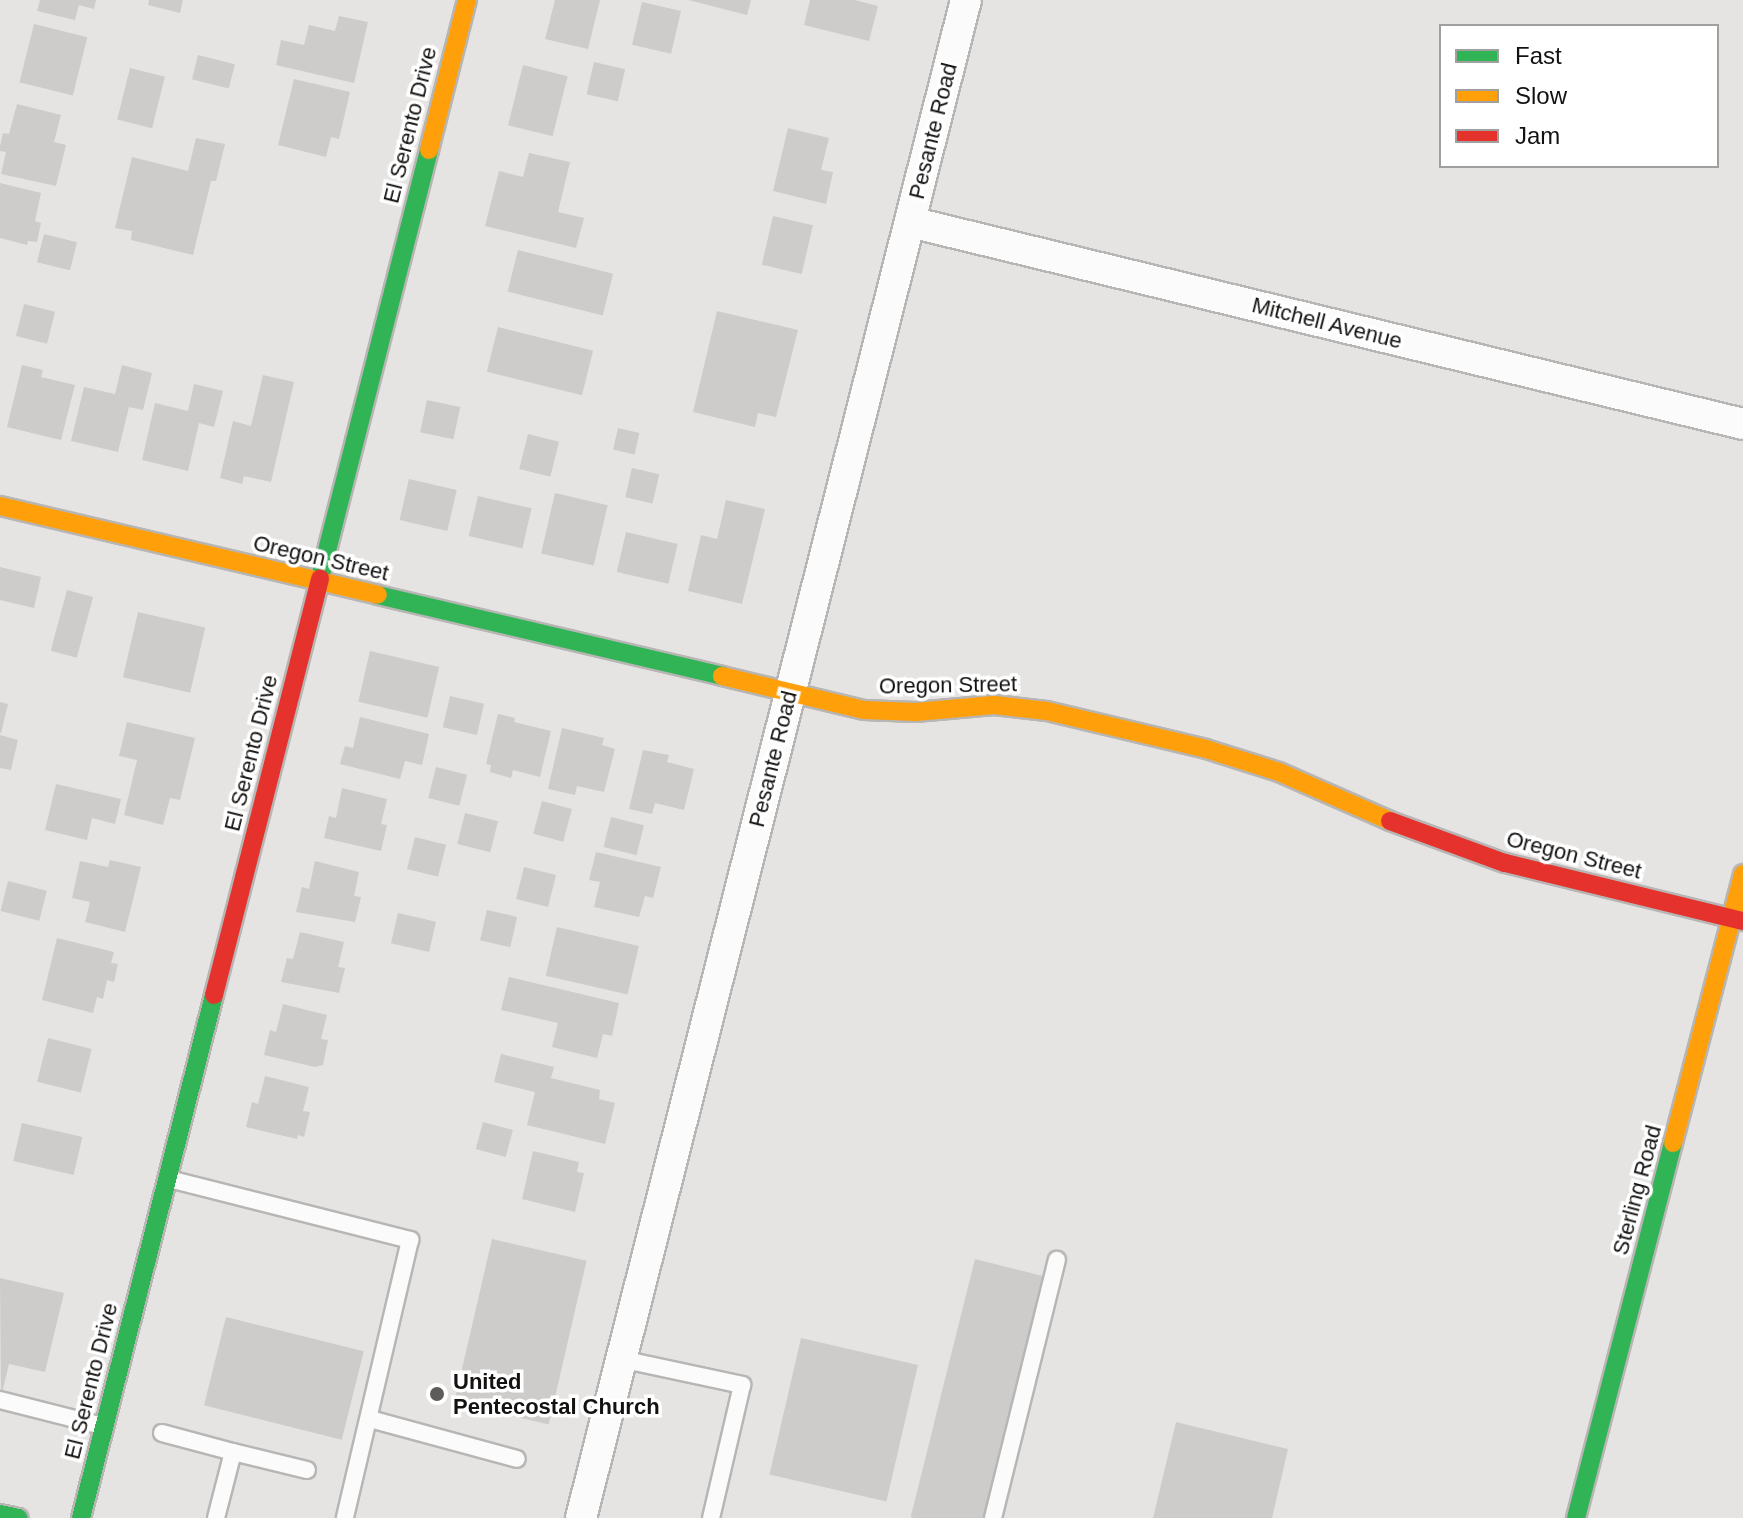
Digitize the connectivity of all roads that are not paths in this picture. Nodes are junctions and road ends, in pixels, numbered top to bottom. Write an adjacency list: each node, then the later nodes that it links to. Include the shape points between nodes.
1 (467, 0): 6 (street, El Serento Drive)
2 (966, 0): 3 (street, Pesante Road)
3 (910, 222): 4 (street, Mitchell Avenue); 7 (street, Pesante Road)
4 (1743, 424)
5 (0, 506): 6 (street, Oregon Street)
6 (319, 582): 7 (street, Oregon Street); 10 (street, El Serento Drive)
7 (790, 694): 9 (street, Oregon Street, via 864,710 994,705 1076,717 1279,772 1418,833 1505,863); 12 (street, Pesante Road)
8 (1743, 874): 9 (street, Sterling Road)
9 (1738, 920): 28 (street, Sterling Road)
10 (167, 1179): 14 (lane, via 410,1240); 15 (street, El Serento Drive)
11 (1057, 1260): 27 (lane)
12 (621, 1359): 25 (street, Pesante Road); 26 (lane, via 742,1385)
13 (0, 1400): 15 (lane)
14 (370, 1419): 18 (lane); 24 (lane)
15 (104, 1427): 22 (street, El Serento Drive)
16 (162, 1433): 17 (lane)
17 (233, 1452): 19 (lane); 23 (lane)
18 (517, 1459)
19 (307, 1470)
20 (0, 1514): 21 (street)
21 (19, 1518)
22 (81, 1518)
23 (216, 1518)
24 (345, 1518)
25 (581, 1518)
26 (711, 1518)
27 (993, 1518)
28 (1576, 1518)

